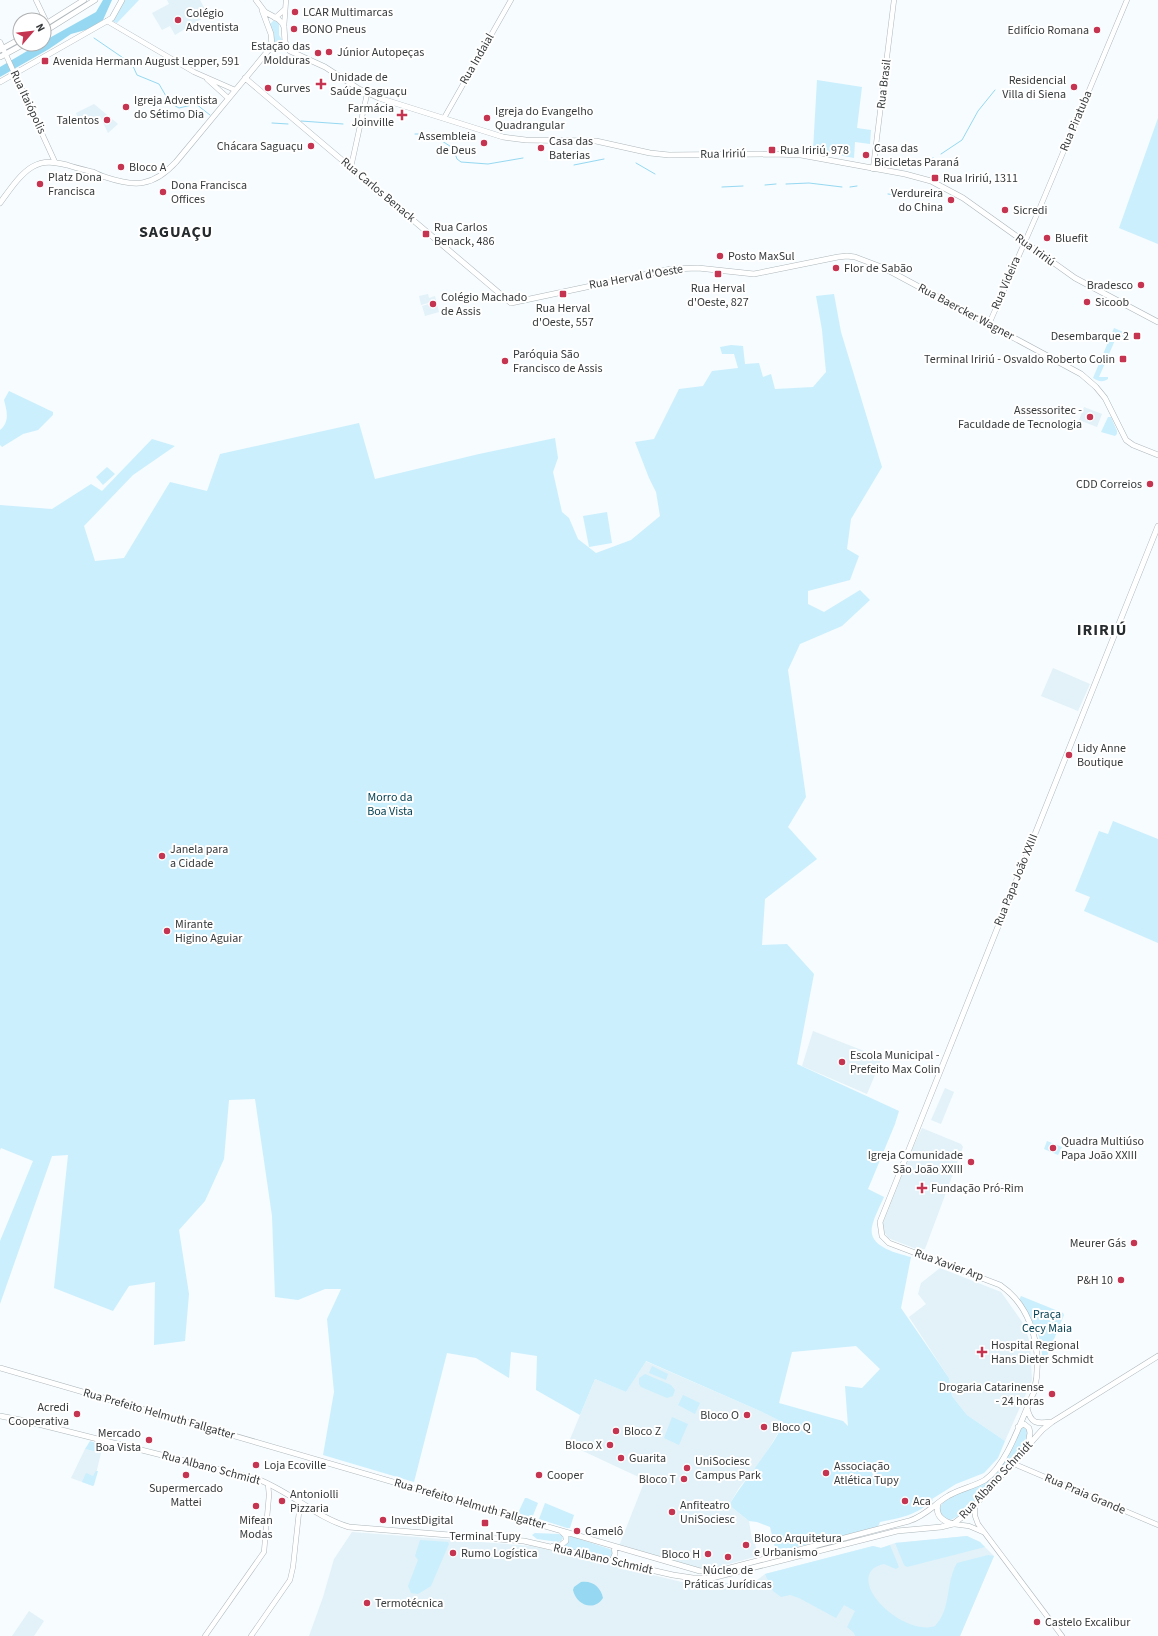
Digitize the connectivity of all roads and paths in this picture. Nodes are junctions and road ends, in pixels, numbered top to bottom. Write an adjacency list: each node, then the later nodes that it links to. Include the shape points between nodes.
1 (36, 0): 12 (main road)
2 (84, 0): 14 (main road)
3 (95, 0): 17 (main road)
4 (122, 0): 15 (main road)
5 (256, 0): 10 (main road)
6 (286, 0): 11 (main road)
7 (511, 0): 32 (main road, Rua Indaial)
8 (894, 0): 35 (main road, Rua Brasil)
9 (1126, 0): 37 (main road, Rua Piratuba)
10 (260, 6): 13 (main road, via 268,15); 16 (main road)
11 (286, 7): 13 (main road); 18 (main road)
12 (41, 12)
13 (276, 18): 16 (main road); 18 (main road)
14 (52, 20)
15 (107, 22): 25 (main road); 26 (main road)
16 (268, 24): 27 (main road, via 272,46)
17 (52, 27)
18 (284, 27): 30 (main road, Rua Iririú, via 285,42 290,51 325,67)
19 (0, 42): 21 (main road, Rua Itaiópolis)
20 (12, 43): 21 (main road)
21 (2, 49): 24 (main road, Rua Itaiópolis)
22 (14, 52): 24 (main road)
23 (0, 57): 24 (main road)
24 (7, 57): 25 (main road, Rua Itaiópolis)
25 (14, 72): 28 (main road); 33 (main road, Rua Itaiópolis)
26 (205, 77): 29 (main road); 31 (main road)
27 (245, 78): 29 (main road); 34 (main road, Rua Carlos Benack)
28 (0, 82)
29 (235, 90): 31 (main road)
30 (367, 94): 32 (main road, Rua Iririú); 34 (main road)
31 (228, 98): 33 (main road, via 176,162 158,178 138,184 121,182)
32 (444, 118): 35 (main road, Rua Iririú, via 511,139 596,141 668,155 792,154)
33 (57, 164): 36 (main road, via 35,165 23,174)
34 (351, 167): 39 (main road, Rua Carlos Benack)
35 (873, 169): 37 (main road, Rua Iririú, via 920,178 944,187)
36 (0, 204)
37 (1025, 242): 40 (main road, Rua Iririú, via 1075,278); 41 (main road, Rua Videira)
38 (855, 257): 39 (main road, Rua Herval d'Oeste, via 838,257 754,274 698,268 671,269); 41 (main road, Rua Baercker Wagner, via 884,268)
39 (511, 303)
40 (1158, 322)
41 (989, 324): 42 (main road, Rua Baercker Wagner, via 1091,381 1108,402 1126,440)
42 (1158, 455)
43 (1158, 526): 44 (main road, Rua Papa João XXIII, via 881,1217)
44 (882, 1236): 47 (main road, Rua Xavier Arp, via 893,1245 994,1282 1014,1298 1025,1313 1035,1338 1038,1366 1034,1392)
45 (1158, 1356): 49 (main road, Rua Albano Schmidt)
46 (0, 1368): 59 (main road, Rua Prefeito Helmuth Fallgatter)
47 (1027, 1408): 49 (main road, via 1032,1421 1038,1424); 50 (main road, Rua Prefeito Helmuth Fallgatter)
48 (0, 1416): 53 (main road, Rua Albano Schmidt, via 26,1420 257,1479)
49 (1052, 1422): 51 (main road, Rua Albano Schmidt)
50 (1018, 1427): 51 (main road, via 1024,1424 1029,1428); 55 (main road, Rua Prefeito Helmuth Fallgatter, via 995,1471 980,1482 950,1495)
51 (1027, 1446): 52 (main road, Rua Albano Schmidt)
52 (1012, 1463): 56 (main road, Rua Albano Schmidt); 58 (main road, Rua Praia Grande)
53 (268, 1484): 54 (main road, Rua Albano Schmidt); 64 (main road, via 264,1552)
54 (300, 1503): 61 (main road, Rua Albano Schmidt, via 327,1519 349,1527 517,1540); 65 (main road, via 290,1580)
55 (938, 1504): 57 (main road, via 939,1516); 62 (main road, Rua Prefeito Helmuth Fallgatter, via 925,1514 904,1523 718,1570 695,1570)
56 (975, 1506): 57 (main road, Rua Albano Schmidt); 60 (main road, via 976,1519)
57 (953, 1524): 60 (main road, via 975,1528); 63 (main road, Rua Albano Schmidt, via 897,1531 712,1578 678,1576)
58 (1158, 1525)
59 (561, 1531): 61 (main road, via 566,1536 564,1542 556,1546); 62 (main road, Rua Prefeito Helmuth Fallgatter)
60 (987, 1536): 66 (main road)
61 (546, 1546): 63 (main road, Rua Albano Schmidt)
62 (614, 1546): 63 (main road, via 615,1554)
63 (612, 1561)
64 (205, 1636)
65 (251, 1636)
66 (1062, 1636)

